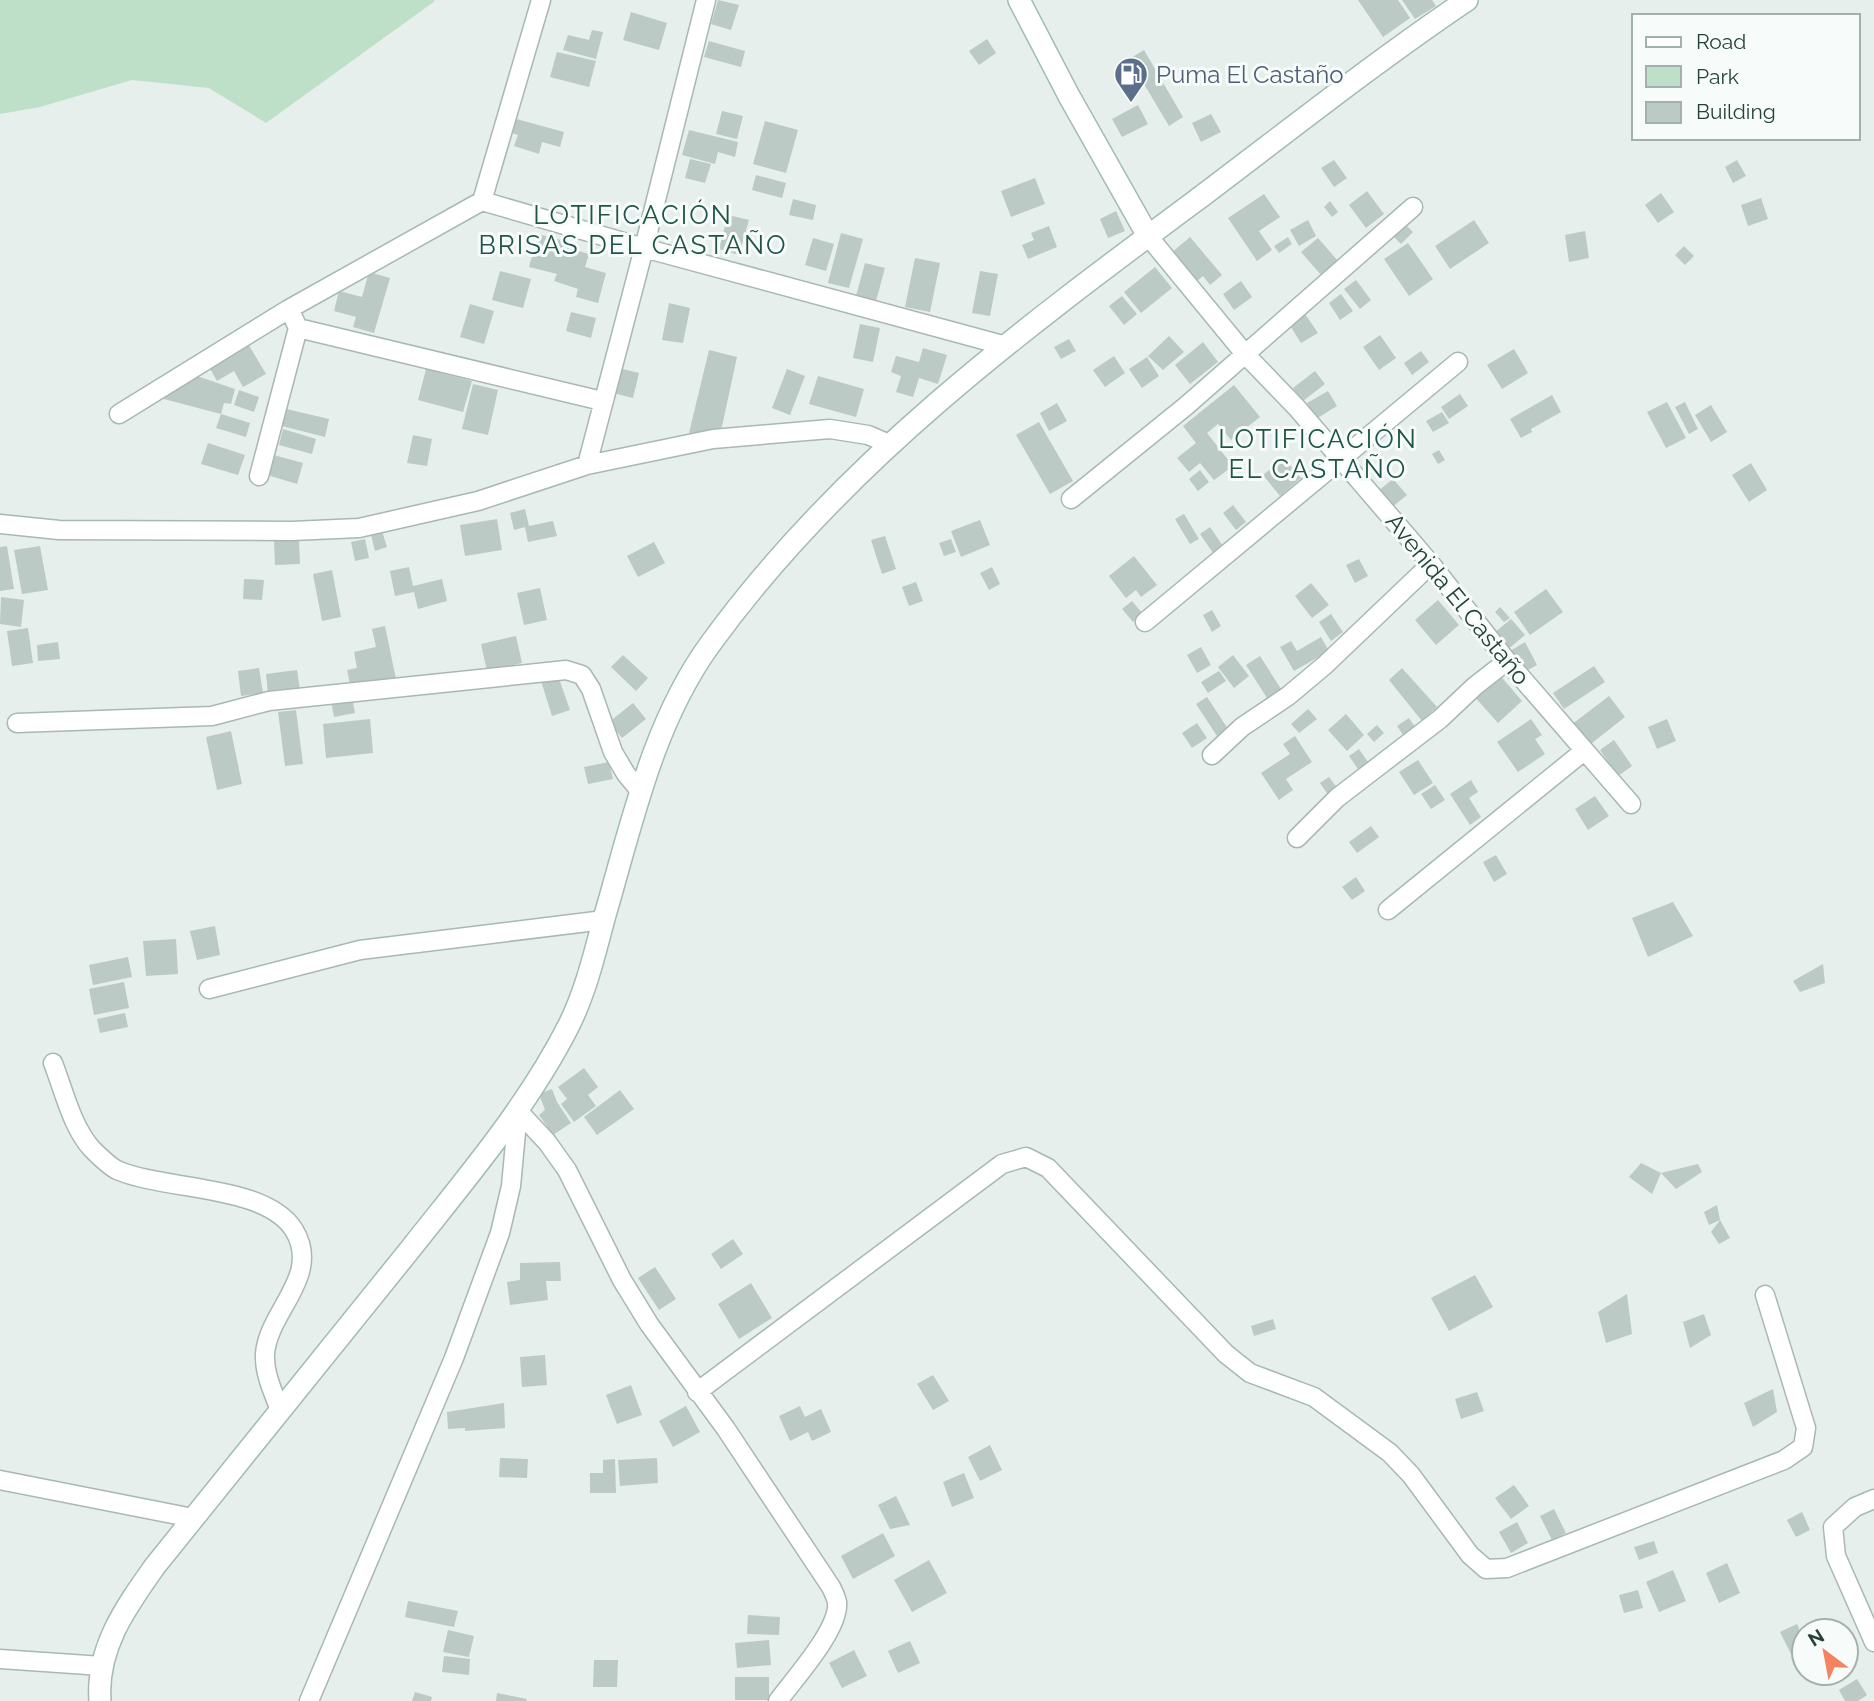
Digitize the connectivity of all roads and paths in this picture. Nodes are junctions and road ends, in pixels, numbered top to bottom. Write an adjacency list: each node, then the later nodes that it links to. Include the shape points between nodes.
1 (541, 0): 5 (street)
2 (706, 0): 8 (street)
3 (1019, 0): 7 (street)
4 (1468, 0): 7 (street)
5 (482, 201): 8 (street); 9 (street)
6 (1413, 207): 12 (street)
7 (1148, 236): 11 (street); 12 (street, Avenida El Castaño)
8 (644, 248): 11 (street); 14 (street)
9 (289, 309): 10 (street); 15 (street)
10 (298, 328): 14 (street); 19 (street)
11 (1006, 346): 16 (street)
12 (1245, 354): 17 (street, Avenida El Castaño); 20 (street)
13 (1458, 362): 17 (street)
14 (602, 401): 18 (street)
15 (119, 414)
16 (889, 444): 18 (street, via 868,435 830,429 713,439); 28 (street, via 797,537 706,649 659,739)
17 (1341, 459): 22 (street, Avenida El Castaño); 23 (street)
18 (587, 465): 21 (street, via 478,501 359,528 73,530)
19 (259, 476)
20 (1071, 499)
21 (0, 524)
22 (1431, 564): 24 (street, Avenida El Castaño); 27 (street, via 1325,665)
23 (1145, 622)
24 (1507, 661): 26 (street, Avenida El Castaño); 30 (street, via 1337,798)
25 (17, 723): 28 (street, via 212,716 269,701 566,670 582,675 592,689 613,752)
26 (1584, 751): 29 (street, Avenida El Castaño); 31 (street)
27 (1212, 755)
28 (641, 792): 32 (street)
29 (1630, 804)
30 (1297, 838)
31 (1388, 910)
32 (604, 920): 33 (street, via 360,950); 35 (street, via 572,1019)
33 (209, 989)
34 (53, 1063): 38 (street, via 78,1127 115,1169 152,1181 245,1198 273,1209 293,1229 302,1249 300,1275 265,1353)
35 (518, 1111): 37 (street, via 567,1170 622,1280); 38 (street); 46 (street, via 511,1186 500,1233 454,1358)
36 (1765, 1295): 37 (street, via 1806,1428 1803,1447 1784,1460 1507,1568 1486,1569 1470,1555 1390,1453 1314,1397 1250,1373 1226,1354 1048,1168 1026,1157 1002,1164)
37 (696, 1392): 47 (street, via 760,1479 837,1602 827,1633)
38 (280, 1410): 41 (street)
39 (0, 1480): 41 (street)
40 (1874, 1499): 42 (street, via 1855,1507 1833,1527 1836,1556)
41 (193, 1518): 44 (street, via 130,1601 112,1632)
42 (1874, 1642)
43 (0, 1659): 44 (street)
44 (102, 1666): 45 (street)
45 (100, 1701)
46 (309, 1701)
47 (778, 1701)

